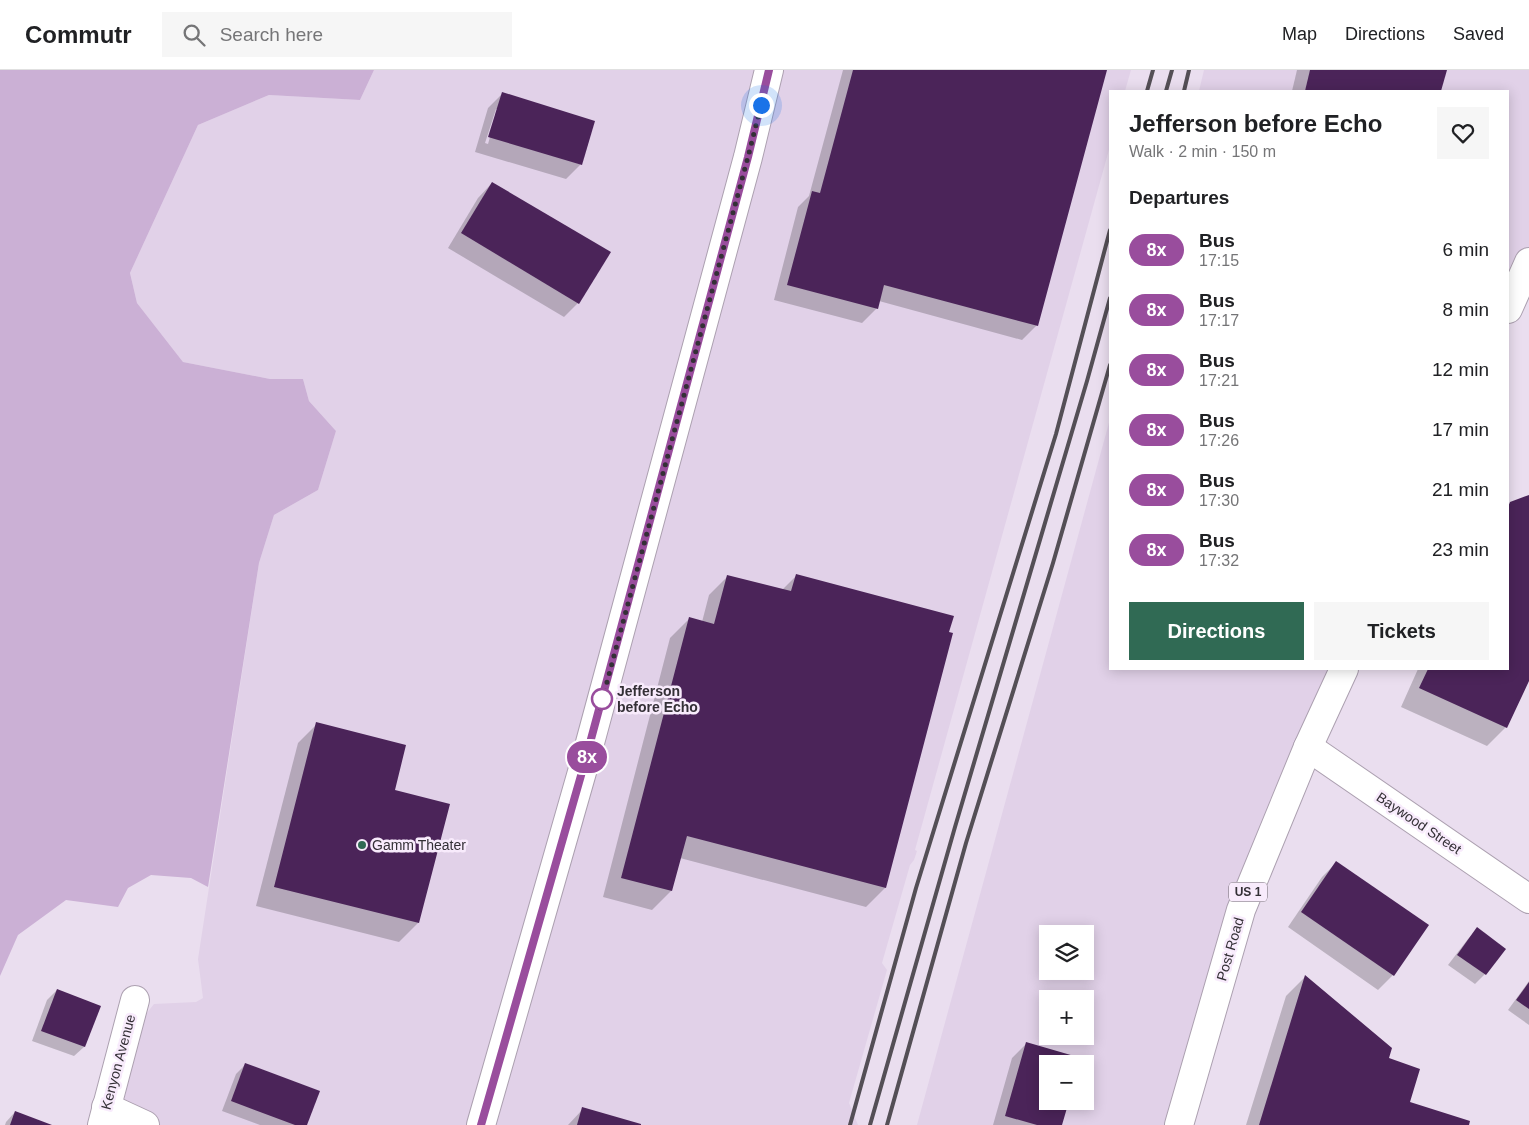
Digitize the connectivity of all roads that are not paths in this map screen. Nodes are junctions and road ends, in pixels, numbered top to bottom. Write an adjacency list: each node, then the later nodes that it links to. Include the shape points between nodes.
1 (769, 70): 10 (main road, via 584,765)
2 (1529, 262): 3 (main road)
3 (1509, 307)
4 (1344, 670): 5 (main road, Post Road / US 1)
5 (1308, 747): 6 (main road, Baywood Street); 11 (main road, Post Road / US 1, via 1241,910)
6 (1529, 899)
7 (135, 1000): 8 (main road, Kenyon Avenue)
8 (104, 1116): 9 (main road)
9 (145, 1125)
10 (481, 1125)
11 (1179, 1125)

